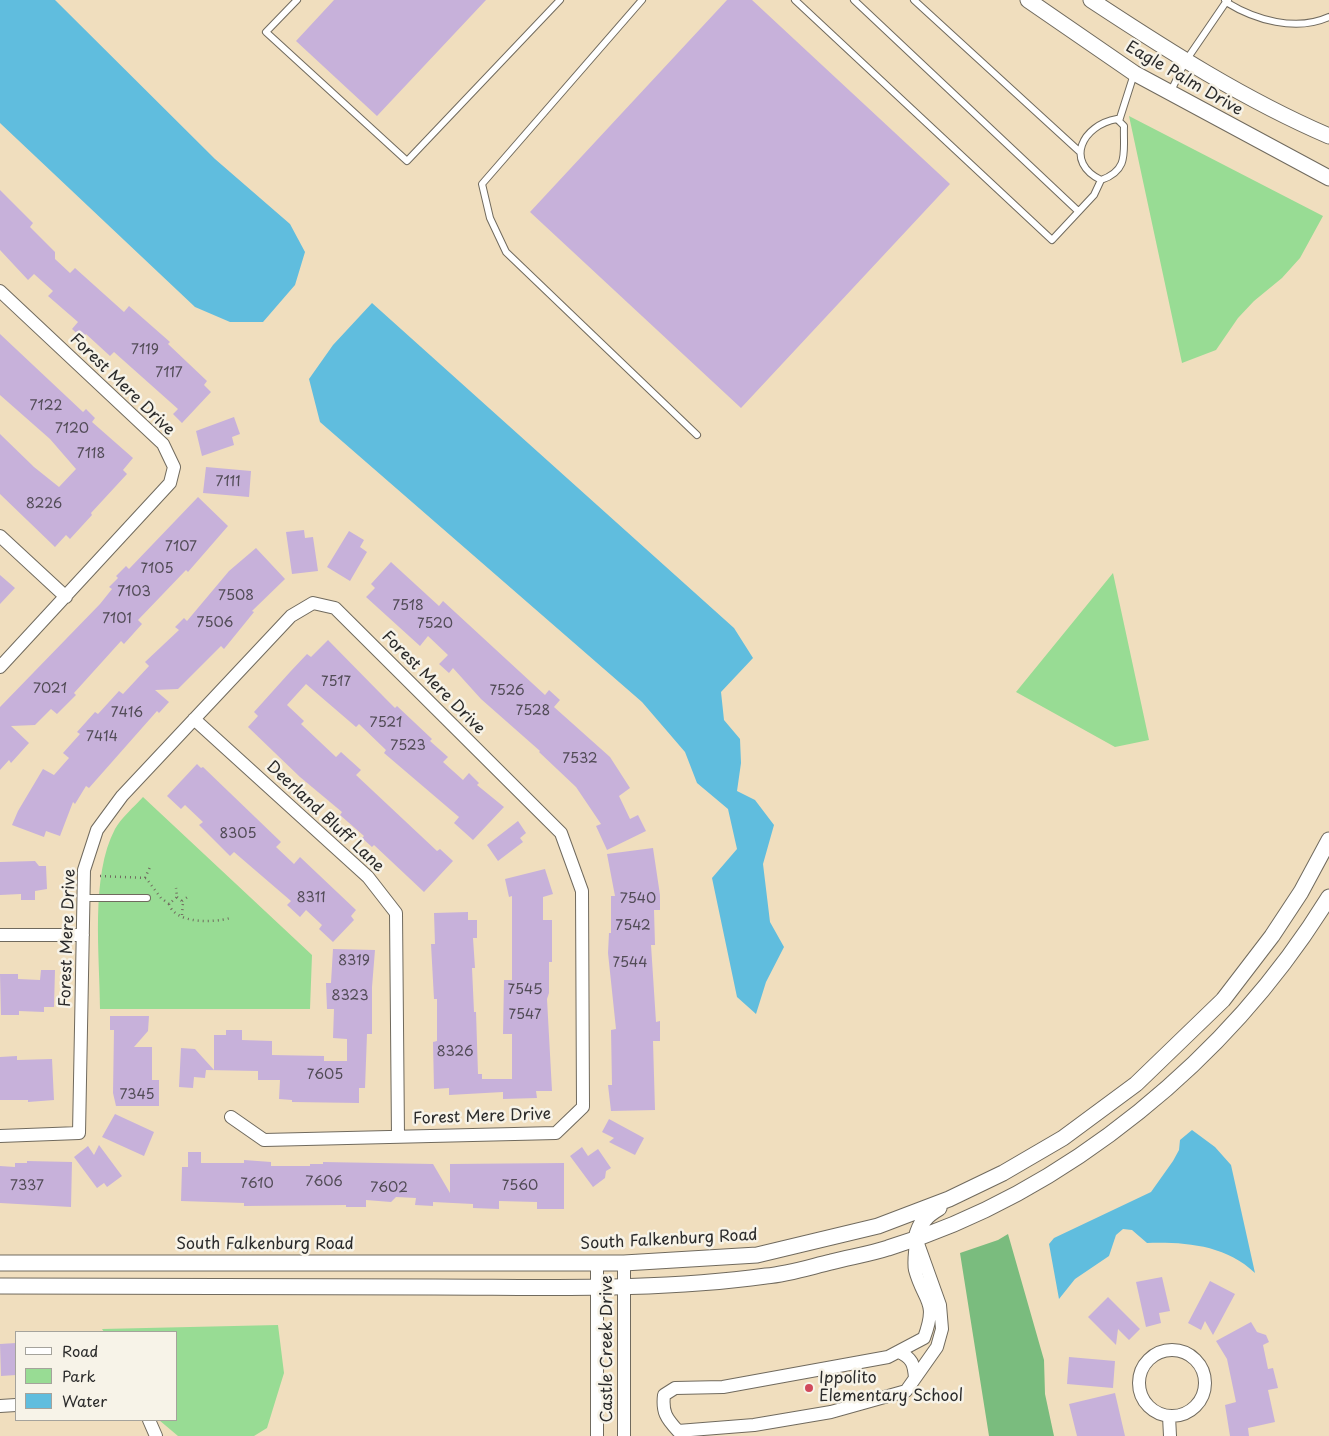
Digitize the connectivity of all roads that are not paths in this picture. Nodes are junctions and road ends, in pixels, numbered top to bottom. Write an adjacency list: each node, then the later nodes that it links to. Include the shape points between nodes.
1 (297, 0): 2 (lane, via 266,32 407,161)
2 (560, 0)
3 (642, 0): 21 (lane, via 482,184 490,218 506,252)
4 (795, 0): 19 (lane, via 1052,240)
5 (854, 0): 19 (lane)
6 (914, 0): 16 (lane)
7 (1028, 0): 12 (street, Eagle Palm Drive)
8 (1091, 0): 11 (street, Eagle Palm Drive)
9 (1226, 1): 10 (lane, via 1243,13 1268,21 1299,23); 11 (lane)
10 (1329, 16)
11 (1185, 62): 13 (lane); 15 (street, Eagle Palm Drive)
12 (1134, 73): 13 (street, Eagle Palm Drive); 14 (lane)
13 (1170, 94): 17 (street, Eagle Palm Drive)
14 (1118, 121): 16 (lane, via 1100,124 1090,131); 18 (lane, via 1124,126 1124,159 1115,175)
15 (1329, 136)
16 (1080, 152): 18 (lane, via 1081,162 1090,174)
17 (1329, 178)
18 (1102, 180): 19 (lane, via 1094,195)
19 (1078, 212)
20 (0, 291): 23 (street, Forest Mere Drive, via 163,444 174,467 170,482)
21 (697, 435)
22 (0, 536): 23 (street)
23 (66, 597): 24 (street, Forest Mere Drive)
24 (0, 667)
25 (194, 719): 28 (street, Forest Mere Drive, via 122,796 97,830 84,870); 34 (street, Deerland Bluff Lane, via 368,877 396,912); 34 (street, Forest Mere Drive, via 291,616 313,603 335,608 561,833 582,891 583,1107 556,1133)
26 (1329, 840): 35 (street, South Falkenburg Road, via 1272,936 1223,1000 1136,1084 1063,1138)
27 (1329, 897): 36 (street, via 1284,962 1240,1016 1152,1103 1077,1158 1016,1194)
28 (84, 898): 29 (lane); 31 (street, Forest Mere Drive)
29 (147, 898)
30 (0, 935): 31 (street)
31 (83, 935): 33 (street, Forest Mere Drive, via 79,1133)
32 (231, 1117): 34 (street, Forest Mere Drive, via 264,1140)
33 (0, 1136)
34 (398, 1137)
35 (1003, 1173): 36 (street, via 986,1188 928,1215 919,1225); 37 (street, South Falkenburg Road, via 949,1199 878,1226 757,1255)
36 (916, 1238): 42 (street, via 887,1249 769,1276); 43 (street, via 914,1269 930,1304 930,1320 924,1338); 44 (street, via 937,1296 942,1329 936,1347)
37 (624, 1262): 39 (street, South Falkenburg Road); 42 (street, Castle Creek Drive)
38 (0, 1263): 39 (street, South Falkenburg Road)
39 (597, 1263): 41 (street, Castle Creek Drive)
40 (0, 1286): 41 (street)
41 (596, 1287): 42 (street); 50 (street, Castle Creek Drive)
42 (624, 1287): 51 (street, Castle Creek Drive)
43 (899, 1352): 44 (street, via 910,1357); 44 (street, via 888,1357 755,1382 723,1387 675,1388 664,1395 662,1409 678,1430 754,1425 831,1412 896,1396 906,1391)
44 (916, 1378)
45 (0, 1406): 46 (street)
46 (15, 1406)
47 (1169, 1416): 47 (street, via 1180,1415 1197,1404 1205,1385 1204,1375 1193,1358 1174,1350 1152,1356 1144,1364 1139,1380 1142,1397 1149,1407); 52 (street)
48 (149, 1421): 49 (street)
49 (156, 1436)
50 (597, 1436)
51 (624, 1436)
52 (1170, 1436)

